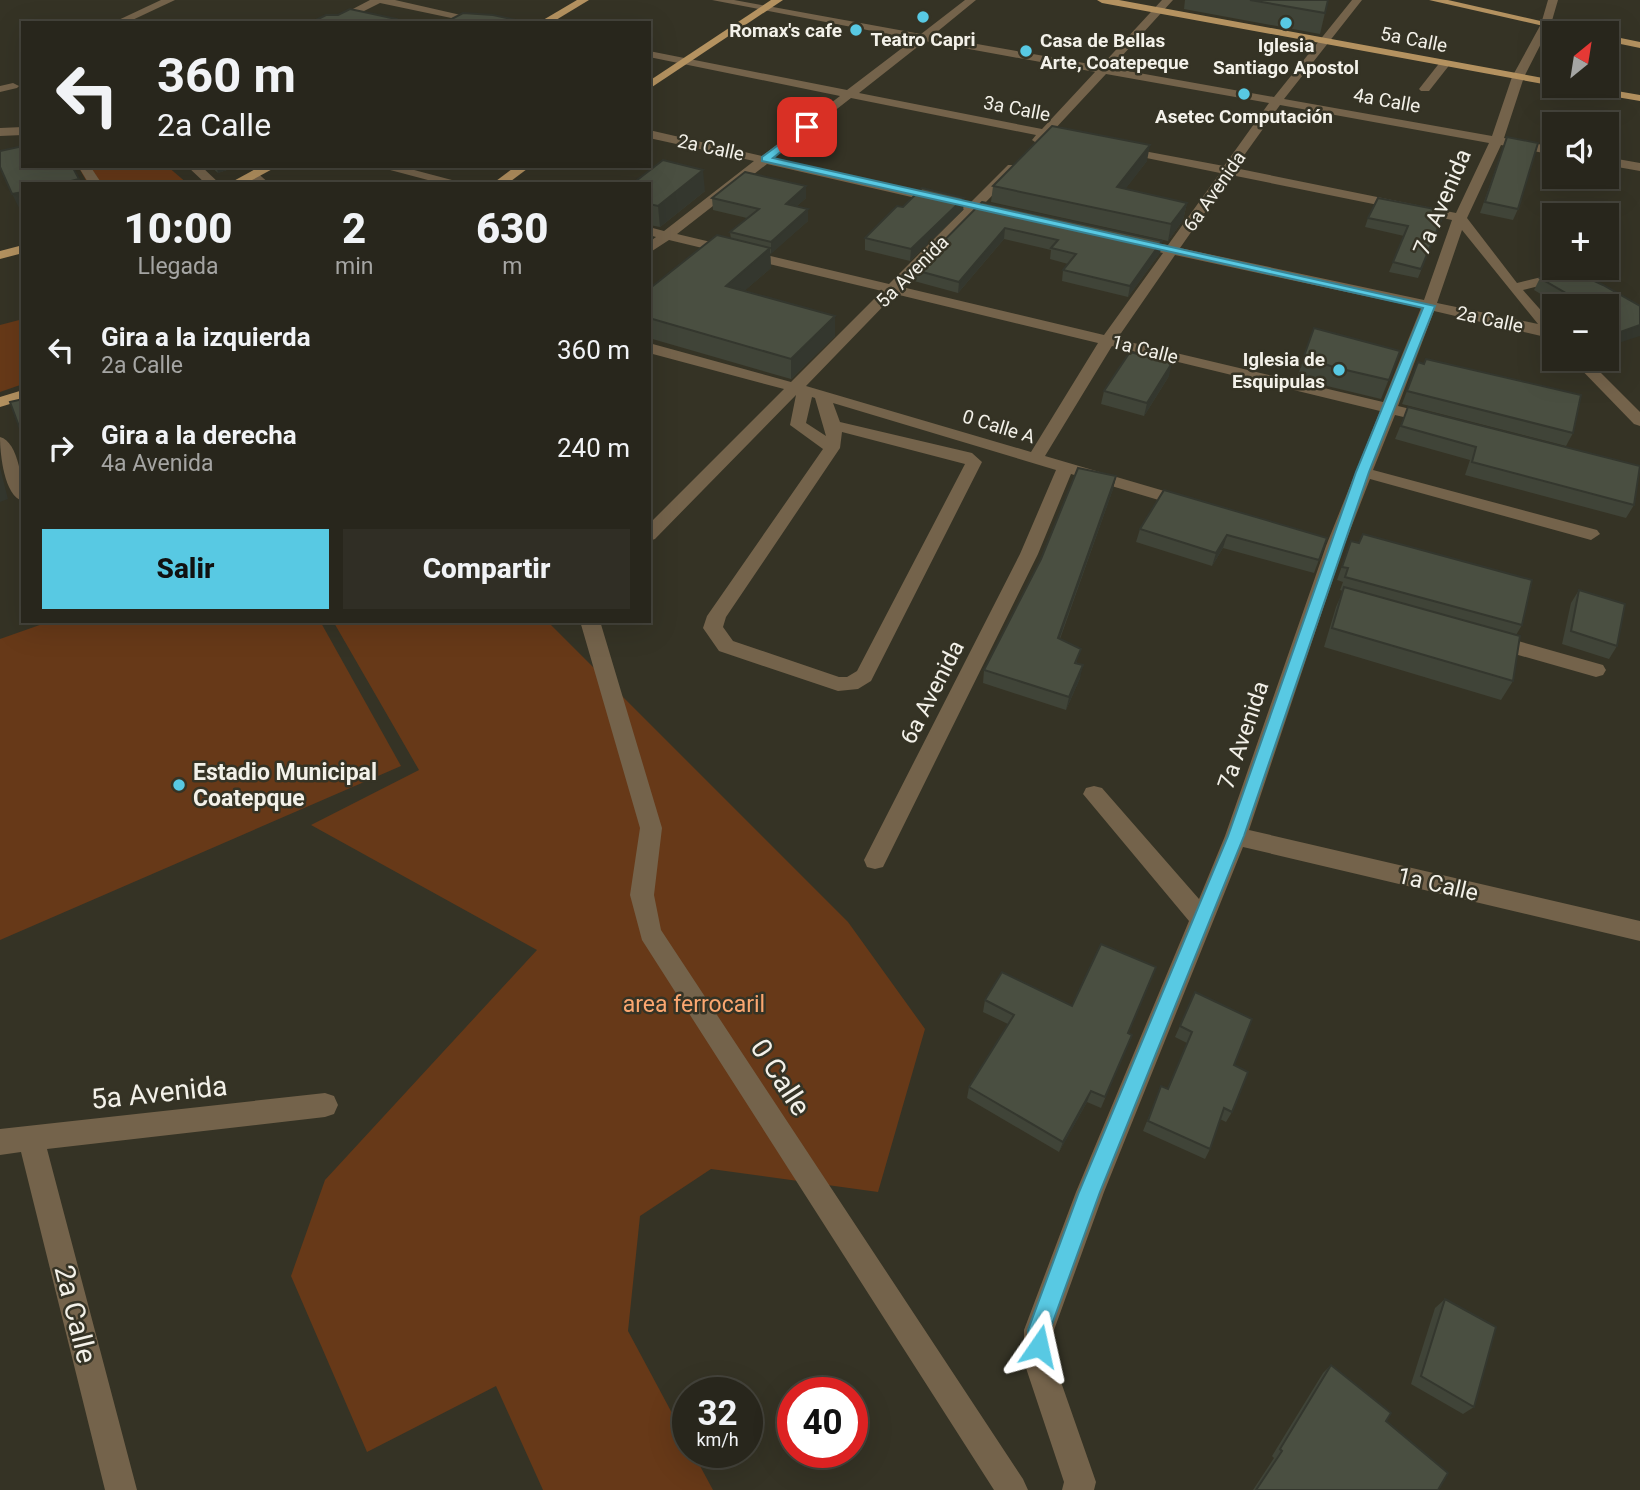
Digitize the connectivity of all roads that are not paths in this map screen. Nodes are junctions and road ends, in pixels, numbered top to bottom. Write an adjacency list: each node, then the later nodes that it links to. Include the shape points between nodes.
1 (170, 0): 13 (street)
2 (379, 0): 14 (street); 15 (street)
3 (584, 0): 16 (main road)
4 (717, 0): 12 (street, 4a Calle)
5 (778, 0): 12 (main road)
6 (971, 0): 20 (street)
7 (1102, 0): 11 (main road, 5a Calle)
8 (1357, 0): 21 (street, 6a Avenida)
9 (1434, 0): 18 (main road)
10 (1553, 0): 17 (street, 7a Avenida)
11 (1163, 5): 21 (main road, 5a Calle); 27 (street, 5a Avenida)
12 (765, 8): 20 (street, 4a Calle); 25 (main road)
13 (122, 21)
14 (335, 21)
15 (481, 21)
16 (547, 21)
17 (1547, 21)
18 (1542, 22)
19 (1542, 31): 28 (street, 7a Avenida)
20 (922, 38): 27 (street, 4a Calle); 35 (street)
21 (1326, 40): 26 (main road, 5a Calle); 37 (street, 6a Avenida)
22 (1619, 41): 23 (main road)
23 (1640, 46)
24 (651, 54): 25 (street, 3a Calle)
25 (686, 62): 30 (main road); 35 (street, 3a Calle)
26 (1445, 63): 28 (main road, 5a Calle); 33 (street)
27 (1103, 71): 37 (street, 4a Calle); 40 (street, 5a Avenida)
28 (1518, 77): 29 (main road, 5a Calle); 42 (street, 7a Avenida)
29 (1542, 81)
30 (651, 85)
31 (13, 86): 32 (street)
32 (0, 89)
33 (1425, 89)
34 (1619, 94): 36 (main road)
35 (848, 95): 40 (street, 3a Calle); 46 (street)
36 (1640, 98)
37 (1278, 99): 42 (street, 4a Calle); 52 (street, 6a Avenida)
38 (21, 131): 39 (street)
39 (0, 132)
40 (1045, 133): 43 (street, 3a Calle); 56 (street, 5a Avenida)
41 (651, 134): 46 (street, 2a Calle)
42 (1497, 140): 45 (street, 4a Calle); 58 (street, 7a Avenida)
43 (1084, 141)
44 (1110, 146): 52 (street)
45 (1542, 149)
46 (766, 159): 56 (street, 2a Calle); 60 (street)
47 (1619, 163): 48 (street)
48 (1640, 167)
49 (195, 168): 53 (street)
50 (390, 168): 54 (street)
51 (522, 168): 55 (main road)
52 (1228, 171): 58 (street); 64 (street, 6a Avenida)
53 (212, 182)
54 (452, 182)
55 (501, 182)
56 (976, 207): 57 (street, 2a Calle); 68 (street, 5a Avenida)
57 (1015, 216)
58 (1460, 218): 67 (street); 69 (street, 7a Avenida)
59 (651, 231): 60 (street, 1a Calle)
60 (667, 235): 62 (street); 68 (street, 1a Calle)
61 (1120, 239): 64 (street, 2a Calle)
62 (651, 248)
63 (21, 250): 65 (main road)
64 (1173, 251): 69 (street, 2a Calle); 72 (street, 6a Avenida)
65 (0, 255)
66 (1583, 282): 67 (street, via 1560,275)
67 (1514, 288): 70 (street)
68 (892, 289): 72 (street, 1a Calle); 75 (street, 5a Avenida)
69 (1429, 306): 71 (street, 2a Calle); 79 (street, 7a Avenida)
70 (1542, 320)
71 (1542, 331)
72 (1108, 340): 79 (street, 1a Calle); 85 (street, 6a Avenida)
73 (651, 349): 75 (street, 0 Calle A)
74 (1591, 371): 80 (street)
75 (800, 389): 77 (street, 0 Calle A); 84 (street, via 798,425); 90 (street, 5a Avenida)
76 (21, 396): 78 (main road)
77 (822, 396): 81 (street); 85 (street, 0 Calle A)
78 (0, 402)
79 (1387, 408): 82 (street, 1a Calle); 87 (street, 7a Avenida)
80 (1640, 421)
81 (833, 425): 84 (street); 84 (street, via 974,462 863,676 851,684 838,684 726,646 713,628)
82 (1454, 425)
83 (0, 442): 88 (street)
84 (832, 448)
85 (1035, 459): 86 (street, 0 Calle A)
86 (1065, 468): 89 (street, 0 Calle A); 97 (street, 6a Avenida, via 1029,554)
87 (1362, 472): 91 (street); 96 (street, 7a Avenida, via 1329,544 1326,594)
88 (21, 491)
89 (1206, 509)
90 (651, 533)
91 (1591, 534)
92 (591, 623): 104 (street, 0 Calle, via 651,828 642,895 650,933)
93 (1477, 637): 94 (street)
94 (1596, 670)
95 (1094, 794): 98 (street)
96 (1236, 836): 98 (street, 7a Avenida); 99 (street, 1a Calle)
97 (875, 860)
98 (1203, 920): 105 (street, 7a Avenida, via 1090,1192 1039,1330 1039,1362 1080,1482)
99 (1640, 931)
100 (325, 1105): 101 (street, 5a Avenida)
101 (32, 1138): 102 (street, 5a Avenida); 103 (street, 2a Calle)
102 (0, 1142)
103 (121, 1490)
104 (1012, 1490)
105 (1078, 1490)

